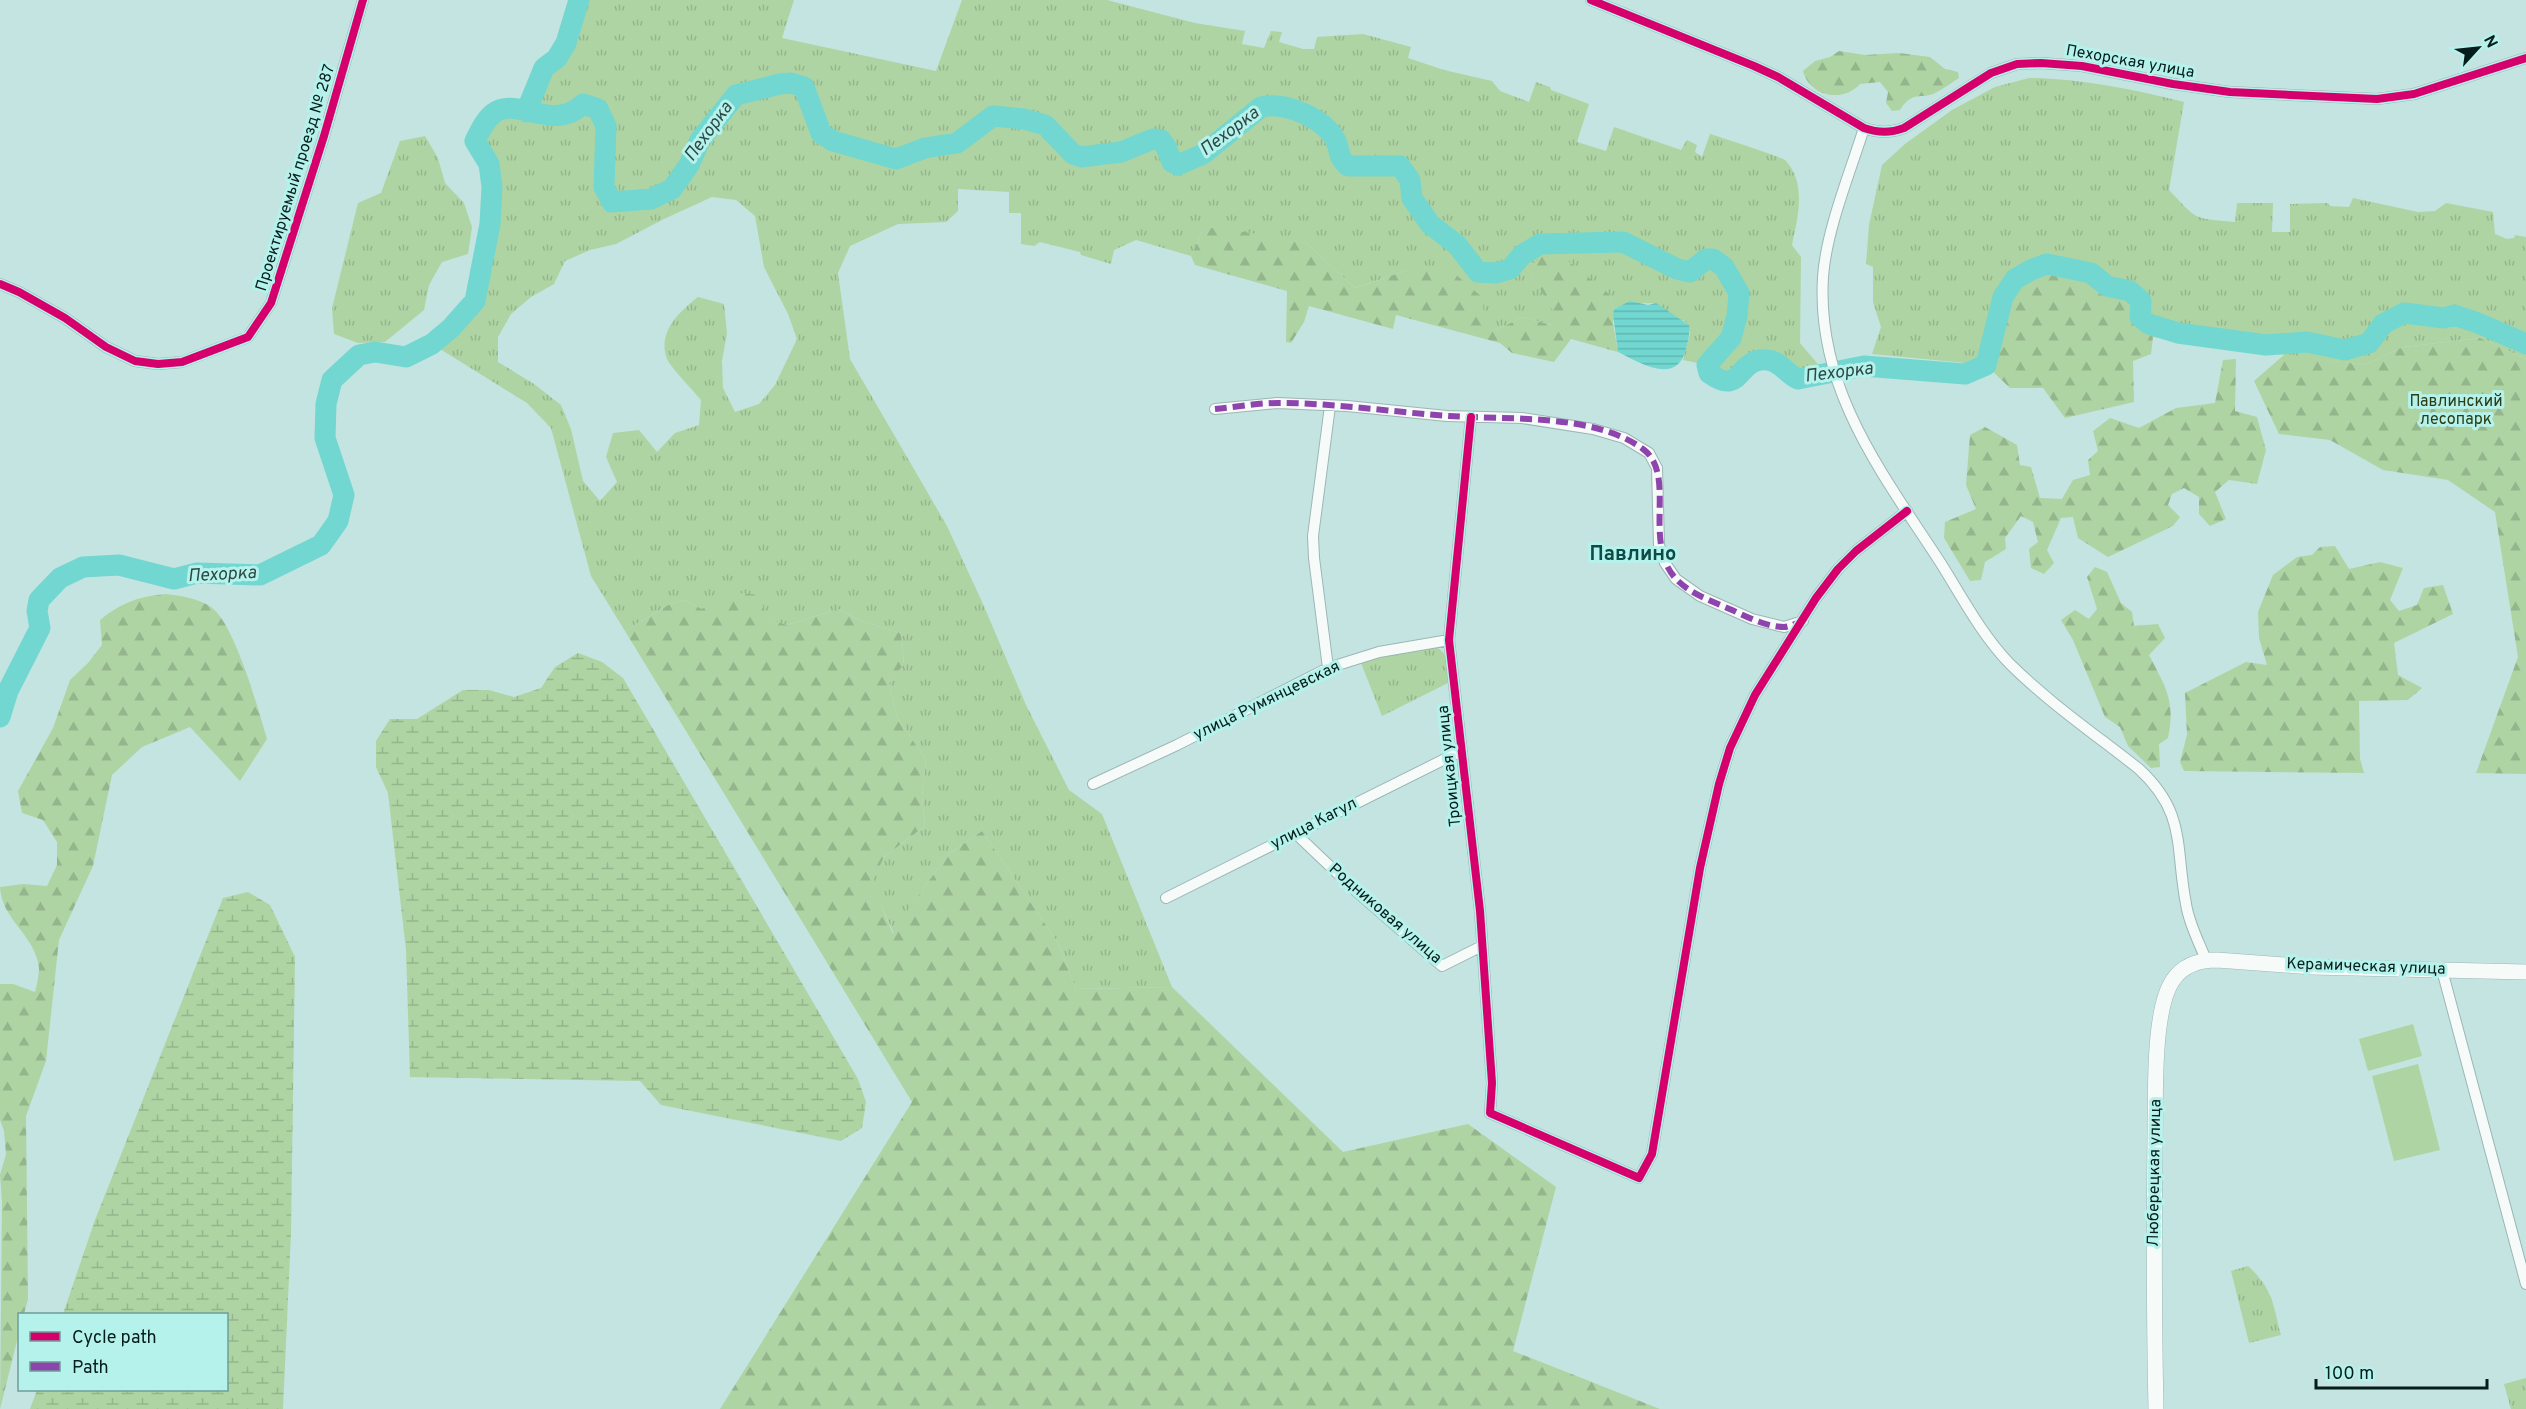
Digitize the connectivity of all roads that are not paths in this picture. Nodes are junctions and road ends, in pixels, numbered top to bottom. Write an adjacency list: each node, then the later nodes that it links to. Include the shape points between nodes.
1 (363, 0): 5 (street, Проектируемый проезд № 287, via 271,303 248,337 182,362 135,361)
2 (1591, 0): 4 (street, Пехорская улица, via 1778,77)
3 (2526, 58): 4 (street, Пехорская улица, via 2414,94 2377,99 2230,92 2082,66 2017,64 1992,73 1904,128 1884,132)
4 (1864, 128): 9 (street, via 1831,237 1823,276 1823,312 1839,388 1856,429)
5 (0, 284)
6 (1330, 406): 7 (street, via 1277,403); 8 (street); 12 (street, via 1313,536)
7 (1215, 409)
8 (1471, 417): 10 (street, via 1546,420 1624,438 1641,448 1649,453 1657,468 1659,545 1676,579 1700,596 1752,619 1784,627); 11 (street, Троицкая улица)
9 (1907, 511): 10 (street, via 1838,569); 18 (street, via 2007,661 2139,769 2165,798 2180,847 2185,903)
10 (1803, 621): 17 (street, Троицкая улица, via 1742,720 1722,775 1707,833 1652,1154 1639,1178 1490,1113 1492,1083)
11 (1449, 640): 12 (street, улица Румянцевская, via 1379,652); 13 (street, Троицкая улица)
12 (1328, 668): 14 (street, улица Румянцевская, via 1197,736)
13 (1461, 751): 15 (street, улица Кагул); 17 (street, Троицкая улица)
14 (1092, 784)
15 (1295, 833): 16 (street, улица Кагул); 17 (street, Родниковая улица, via 1442,966)
16 (1166, 898)
17 (1482, 946)
18 (2206, 960): 19 (main road, Керамическая улица); 22 (main road, Люберецкая улица, via 2188,966 2173,980 2166,993 2159,1032 2154,1194)
19 (2442, 970): 20 (main road, Керамическая улица); 21 (street)
20 (2526, 972)
21 (2526, 1284)
22 (2156, 1409)

